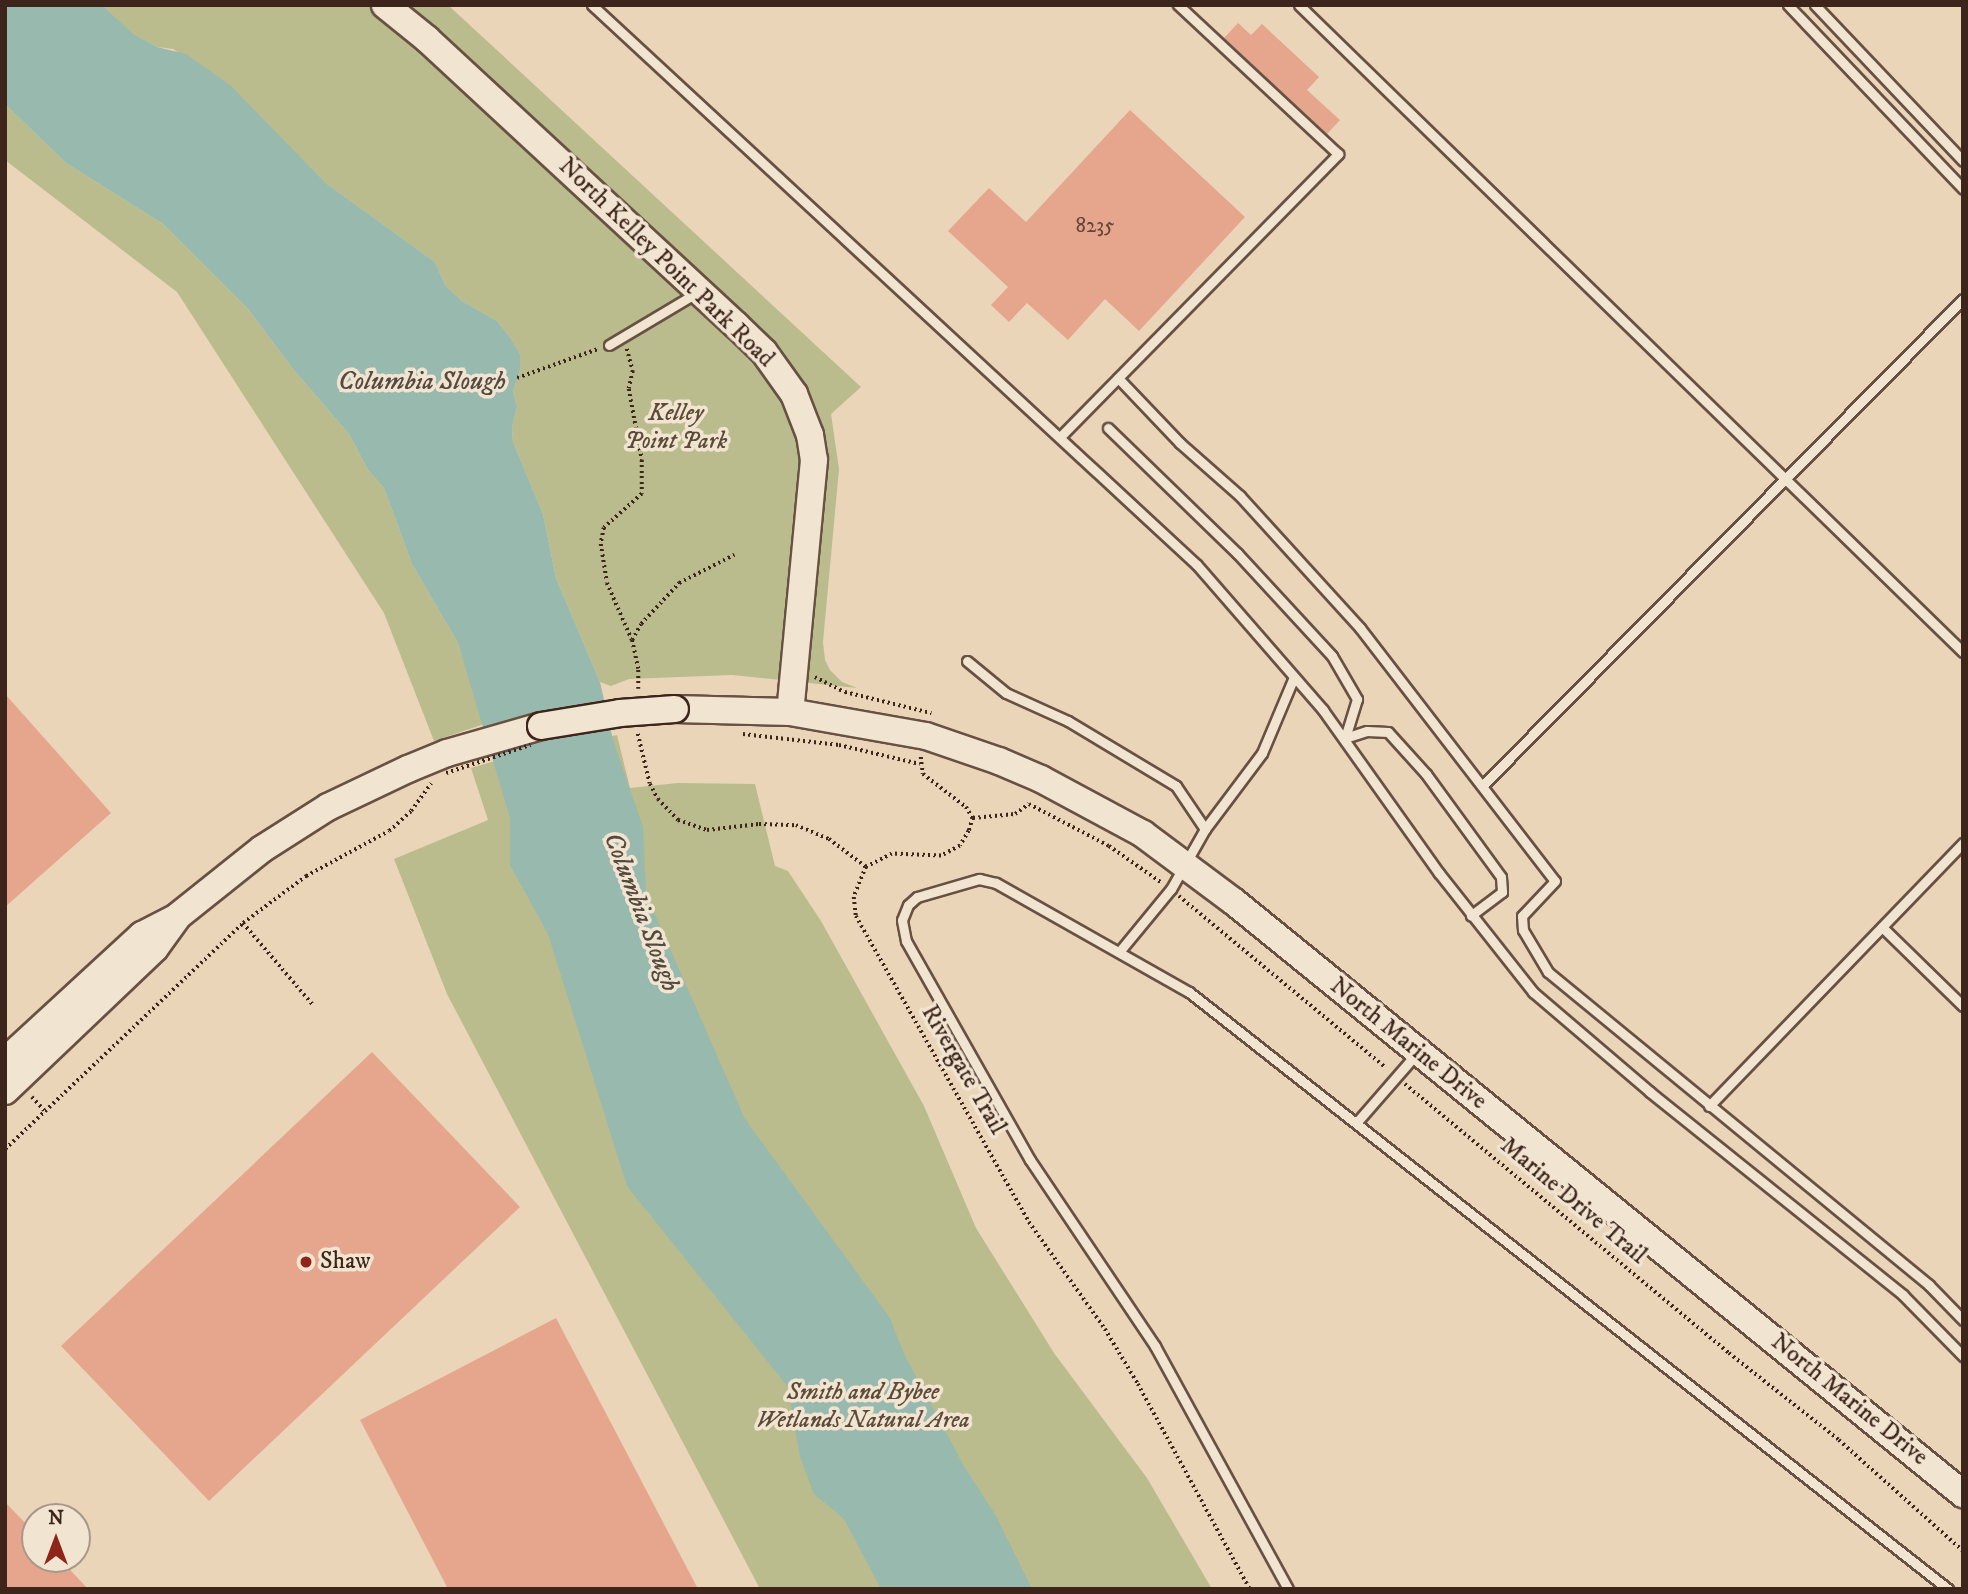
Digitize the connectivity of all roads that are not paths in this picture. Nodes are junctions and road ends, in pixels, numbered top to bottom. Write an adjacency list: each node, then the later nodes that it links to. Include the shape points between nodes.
1 (386, 5): 9 (main road, North Kelley Point Park Road)
2 (592, 5): 14 (lane)
3 (1178, 5): 12 (lane, via 1338,154)
4 (1299, 5): 15 (lane)
5 (1788, 5): 8 (lane)
6 (1815, 5): 7 (lane)
7 (1963, 161)
8 (1963, 189)
9 (700, 291): 11 (lane); 19 (main road, North Kelley Point Park Road, via 781,372 810,435 814,476)
10 (1963, 299): 15 (lane)
11 (609, 345)
12 (1118, 378): 14 (lane); 21 (lane, via 1180,443 1240,496 1360,628)
13 (1108, 428): 20 (lane, via 1237,553 1332,656 1357,699)
14 (1060, 437): 18 (lane, via 1197,565)
15 (1785, 478): 16 (lane); 21 (lane)
16 (1963, 652)
17 (967, 661): 22 (lane, via 1006,693 1068,721 1176,786)
18 (1294, 677): 20 (lane); 22 (lane, via 1262,753)
19 (790, 712): 24 (main road, North Marine Drive, via 926,736 999,761 1111,815); 26 (main road, North Marine Drive, bridge, via 675,709 579,718 366,788 294,828)
20 (1345, 738): 25 (lane); 25 (lane, via 1367,731 1388,732 1426,774 1501,877 1502,892)
21 (1483, 785): 33 (lane, via 1555,881 1522,916 1522,930 1548,972)
22 (1205, 829): 24 (lane)
23 (1963, 843): 27 (lane)
24 (1185, 864): 28 (lane, via 1171,889); 30 (main road, North Marine Drive)
25 (1471, 915): 36 (lane, via 1514,971 1557,1015 1903,1295)
26 (178, 916): 31 (main road, via 142,934); 32 (main road, via 155,948)
27 (1882, 927): 29 (lane); 33 (lane)
28 (1119, 952): 34 (lane, via 1189,992); 38 (lane, via 984,879 918,897 908,905 902,920 906,941 1030,1160 1142,1324)
29 (1963, 1006)
30 (1417, 1053): 34 (lane); 37 (main road, North Marine Drive)
31 (5, 1062)
32 (5, 1091)
33 (1709, 1106): 35 (lane, via 1929,1285)
34 (1357, 1122): 39 (lane)
35 (1963, 1320)
36 (1963, 1356)
37 (1963, 1494)
38 (1288, 1589)
39 (1948, 1589)

